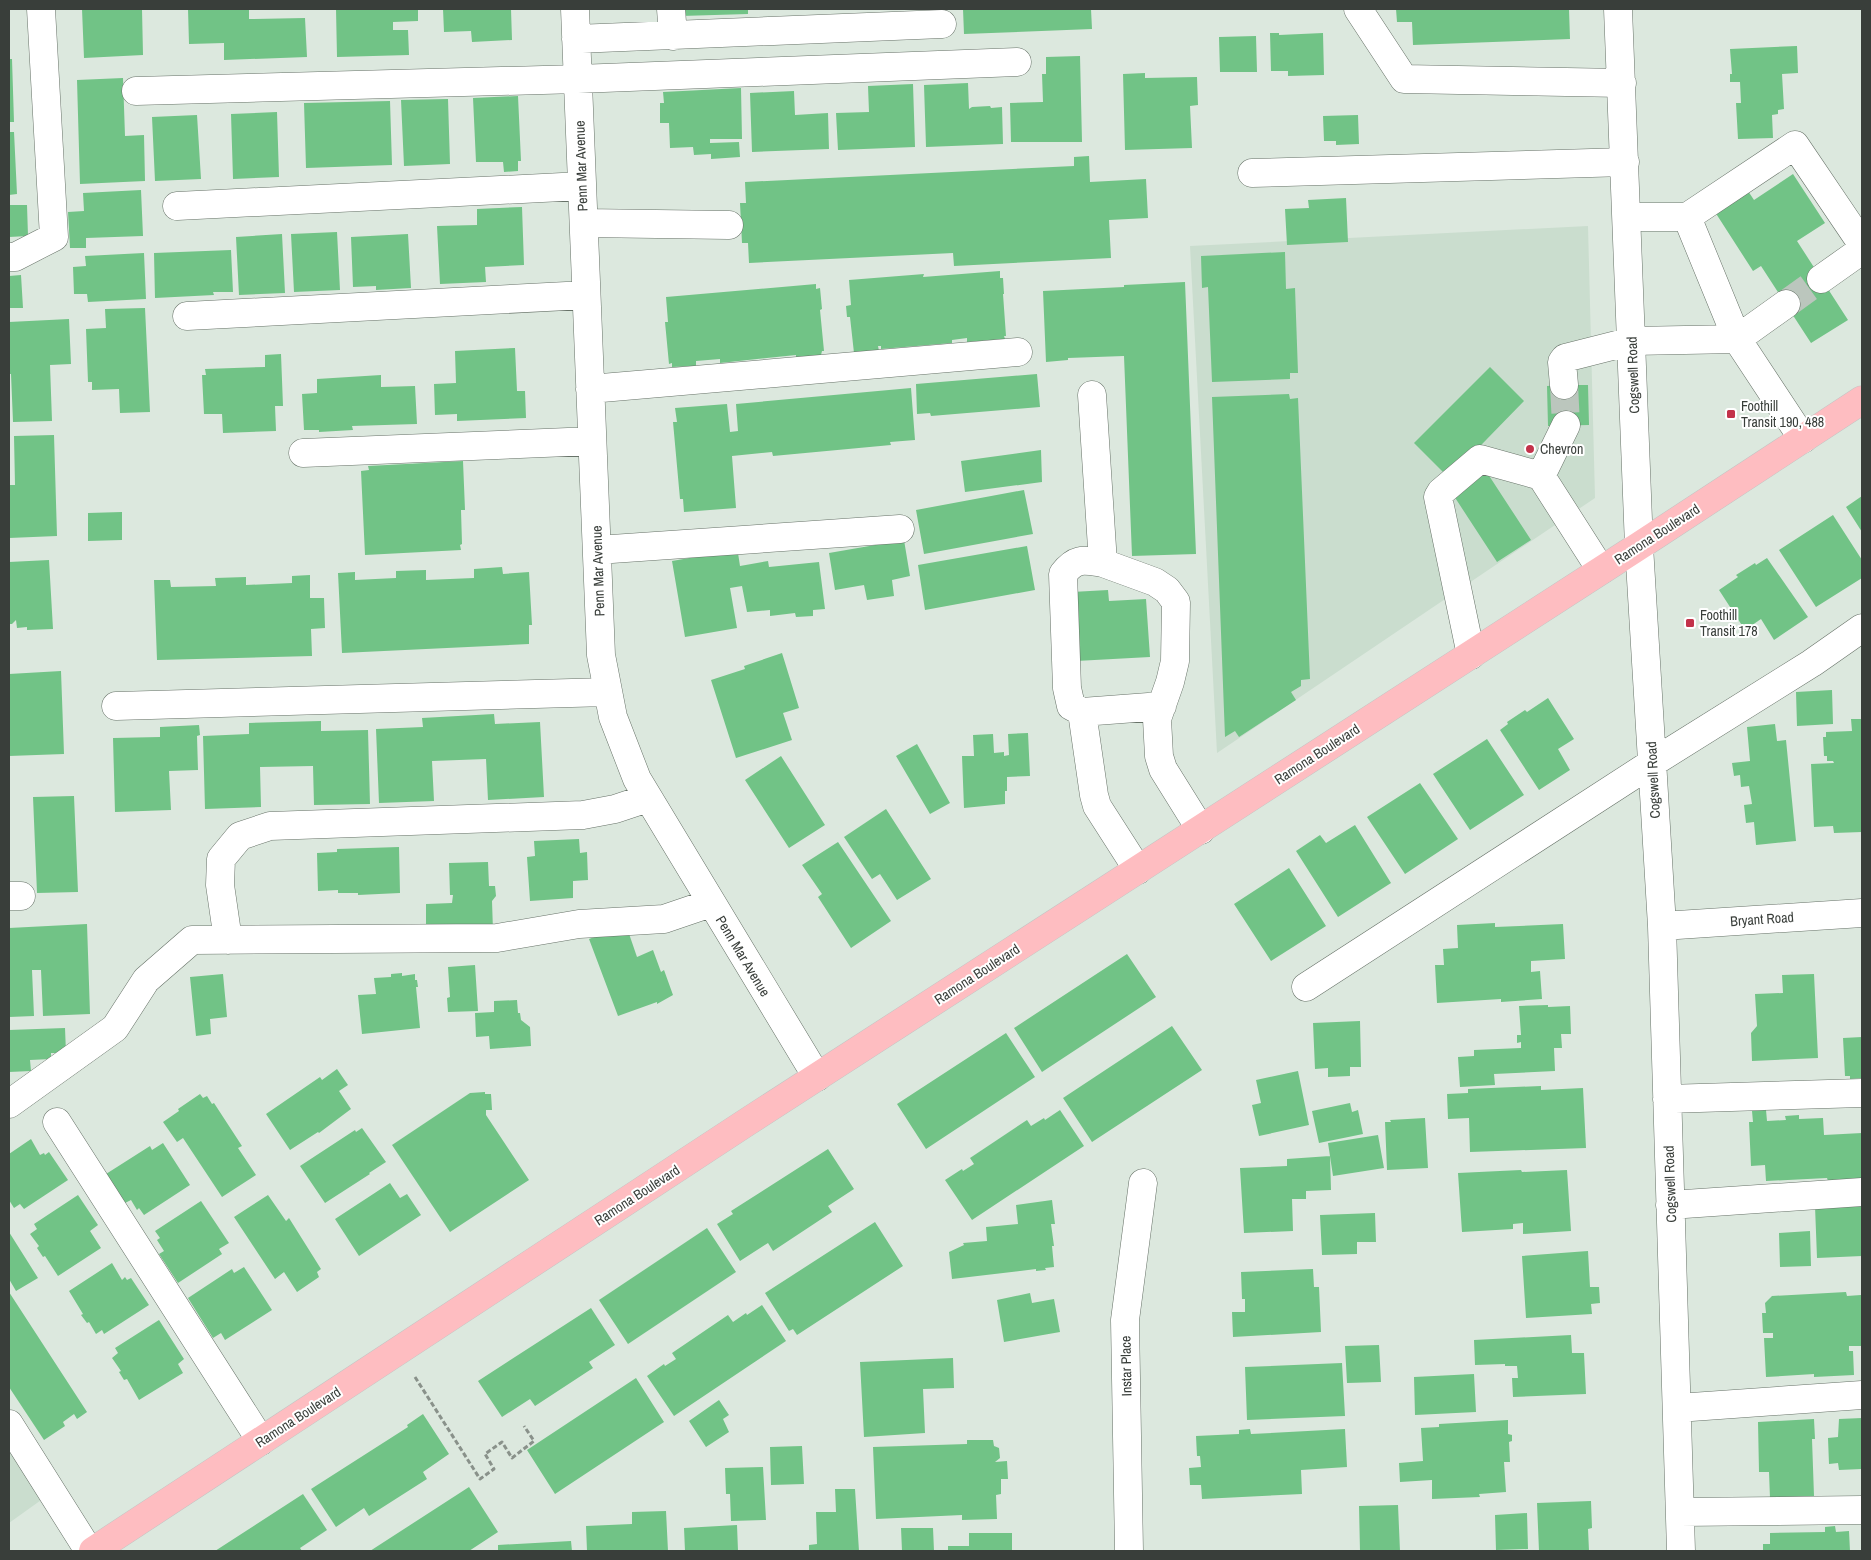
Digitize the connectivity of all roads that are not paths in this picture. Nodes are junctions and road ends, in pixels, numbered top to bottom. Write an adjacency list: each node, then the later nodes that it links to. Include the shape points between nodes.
1 (41, 9): 23 (street, via 54,237)
2 (575, 9): 8 (street, Penn Mar Avenue)
3 (670, 9): 7 (street)
4 (1358, 9): 11 (street, via 1404,79)
5 (1618, 9): 11 (street, Cogswell Road)
6 (942, 24): 7 (street)
7 (673, 36): 8 (street)
8 (576, 39): 10 (street, Penn Mar Avenue)
9 (1017, 62): 10 (street)
10 (578, 79): 12 (street); 15 (street, Penn Mar Avenue)
11 (1622, 83): 13 (street, Cogswell Road)
12 (136, 91)
13 (1625, 162): 14 (street); 17 (street, Cogswell Road)
14 (1252, 173)
15 (582, 186): 16 (street); 19 (street, Penn Mar Avenue)
16 (178, 206)
17 (1626, 217): 18 (street); 29 (street, Cogswell Road)
18 (1687, 217): 21 (street, via 1795,145); 28 (street)
19 (584, 223): 20 (street); 25 (street, Penn Mar Avenue)
20 (729, 225)
21 (1862, 244)
22 (1862, 250): 24 (street)
23 (9, 257)
24 (1821, 279)
25 (586, 295): 27 (street); 32 (street, Penn Mar Avenue)
26 (1786, 304): 28 (street)
27 (187, 316)
28 (1737, 338): 29 (street); 36 (street)
29 (1632, 341): 31 (street, via 1565,358 1562,362); 41 (street, Cogswell Road)
30 (1018, 352): 32 (street)
31 (1564, 385)
32 (590, 389): 37 (street, Penn Mar Avenue)
33 (1092, 395): 43 (street)
34 (1862, 400): 36 (main road, Ramona Boulevard)
35 (1566, 425): 39 (street)
36 (1803, 439): 41 (main road, Ramona Boulevard)
37 (592, 441): 38 (street); 42 (street, Penn Mar Avenue)
38 (303, 453)
39 (1541, 476): 44 (street); 46 (street, via 1480,459 1438,497)
40 (900, 529): 42 (street)
41 (1639, 546): 44 (main road, Ramona Boulevard); 51 (street, Cogswell Road)
42 (597, 550): 47 (street, Penn Mar Avenue, via 601,655)
43 (1103, 564): 49 (street, via 1155,582 1168,590 1176,602 1175,661); 50 (street, via 1081,560 1069,566 1063,574 1067,688 1071,706)
44 (1601, 570): 46 (main road, Ramona Boulevard)
45 (1862, 628): 51 (street)
46 (1471, 655): 53 (main road, Ramona Boulevard)
47 (608, 692): 48 (street); 52 (street, Penn Mar Avenue, via 613,717 636,779)
48 (116, 706)
49 (1162, 706): 50 (street); 53 (street, via 1157,719 1159,756)
50 (1082, 712): 54 (street, via 1097,806)
51 (1652, 763): 57 (street, Cogswell Road); 59 (street)
52 (648, 798): 55 (street, Penn Mar Avenue); 58 (street, via 583,815 270,826 240,836 221,859 220,884)
53 (1201, 830): 54 (main road, Ramona Boulevard)
54 (1138, 870): 60 (main road, Ramona Boulevard)
55 (710, 903): 58 (street, via 664,919 579,924 497,938); 60 (street, Penn Mar Avenue)
56 (1862, 913): 57 (street, Bryant Road)
57 (1662, 926): 62 (street, Cogswell Road)
58 (228, 940): 63 (street, via 192,940 146,980 114,1028)
59 (1306, 988)
60 (817, 1077): 71 (main road, Ramona Boulevard)
61 (1862, 1093): 62 (street)
62 (1667, 1099): 67 (street, Cogswell Road)
63 (9, 1104)
64 (57, 1122): 71 (street)
65 (1143, 1183): 75 (street, Instar Place, via 1125,1320)
66 (1862, 1192): 67 (street)
67 (1670, 1205): 69 (street, Cogswell Road)
68 (1862, 1394): 69 (street)
69 (1677, 1408): 73 (street, Cogswell Road)
70 (9, 1424): 74 (street)
71 (261, 1441): 74 (main road, Ramona Boulevard)
72 (1862, 1510): 73 (street)
73 (1680, 1512): 76 (street, Cogswell Road)
74 (91, 1551)
75 (1129, 1551)
76 (1681, 1551)

